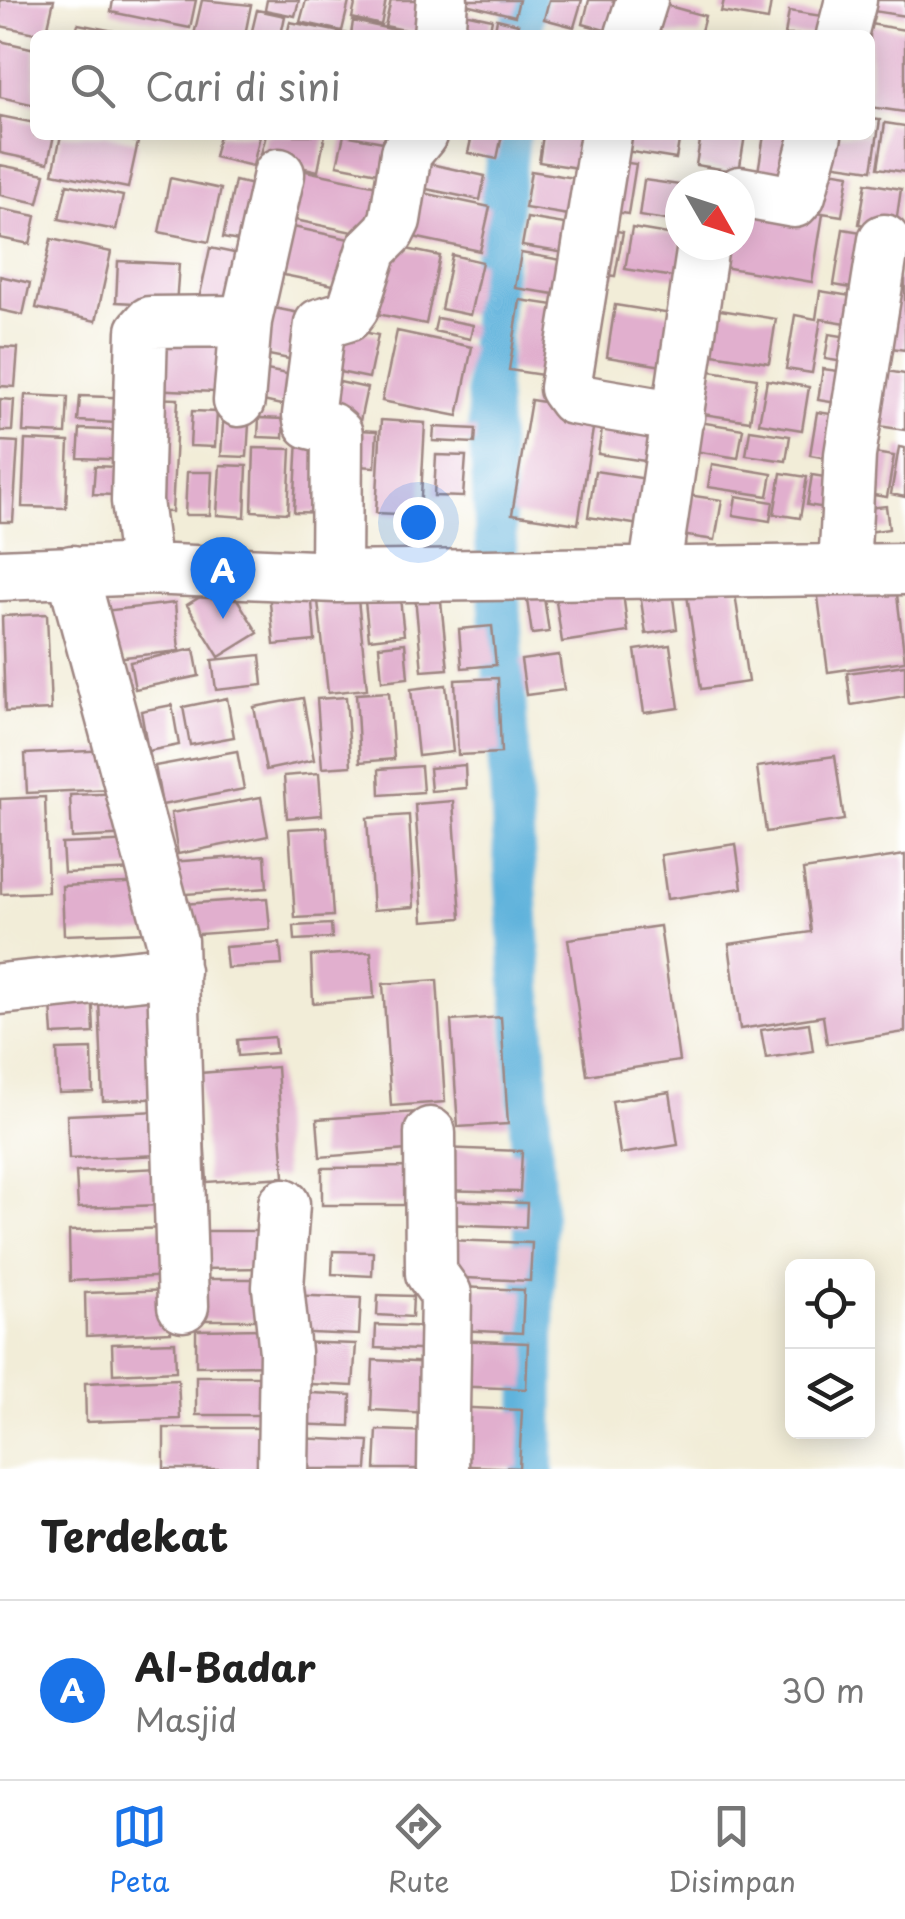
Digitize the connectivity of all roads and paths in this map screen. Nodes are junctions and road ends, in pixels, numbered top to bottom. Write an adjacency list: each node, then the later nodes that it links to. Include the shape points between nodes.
1 (442, 0): 4 (street)
2 (642, 0): 5 (street)
3 (851, 0): 6 (street)
4 (439, 30)
5 (633, 30)
6 (843, 30)
7 (416, 140): 24 (street, via 406,152 395,220 372,249 353,308 320,324 308,415 310,423 337,434)
8 (605, 140): 17 (street, via 564,388 573,399)
9 (815, 140): 11 (street, via 794,202)
10 (279, 174): 14 (street)
11 (755, 195)
12 (884, 240): 15 (street)
13 (702, 260): 17 (street)
14 (246, 321): 16 (street); 18 (street, via 150,322 142,330 137,501)
15 (885, 361): 19 (street, via 850,455)
16 (240, 401)
17 (679, 417): 22 (street)
18 (146, 569): 21 (street); 24 (street)
19 (844, 569): 20 (street); 22 (street)
20 (905, 569)
21 (72, 571): 23 (street); 25 (street, via 172,941)
22 (654, 574): 24 (street)
23 (0, 575)
24 (336, 577)
25 (174, 971): 26 (street); 29 (street)
26 (0, 989)
27 (430, 1133): 31 (street, via 432,1272 446,1294)
28 (284, 1204): 30 (street, via 278,1287 285,1352)
29 (182, 1306)
30 (283, 1469)
31 (443, 1469)

